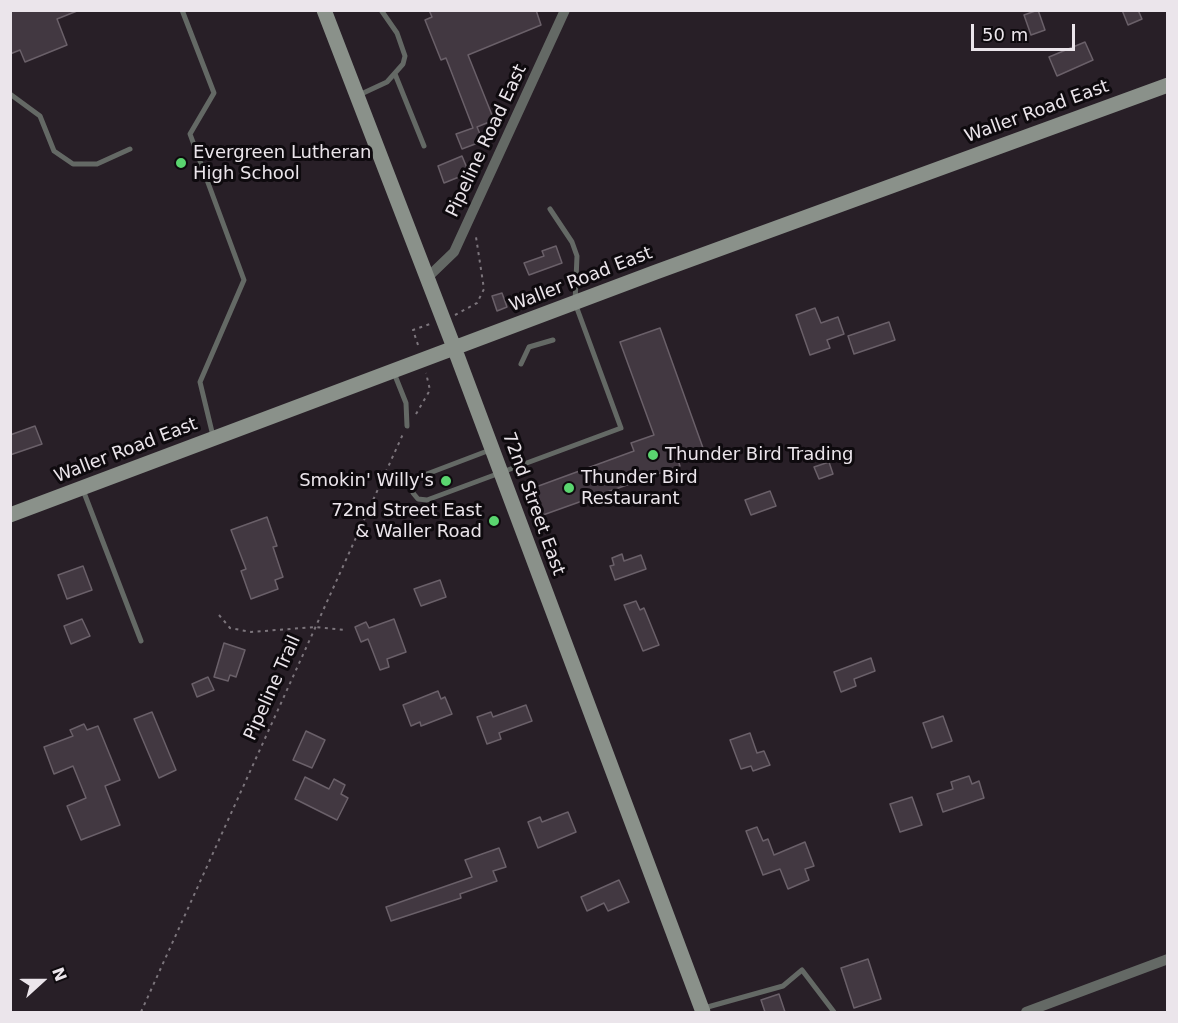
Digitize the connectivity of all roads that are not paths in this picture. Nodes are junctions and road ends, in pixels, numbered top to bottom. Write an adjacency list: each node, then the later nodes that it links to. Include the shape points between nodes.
1 (182, 10): 19 (lane, via 214,93 190,134 244,280 200,382)
2 (324, 10): 8 (street, 72nd Street East)
3 (381, 10): 5 (lane, via 405,56)
4 (566, 10): 12 (street, Pipeline Road East, via 454,252)
5 (395, 74): 8 (lane); 9 (lane)
6 (1167, 85): 13 (street, Waller Road East)
7 (10, 94): 10 (lane, via 40,116 54,151 73,164 97,164)
8 (357, 96): 12 (street, 72nd Street East)
9 (424, 146)
10 (130, 149)
11 (550, 209): 13 (lane, via 577,256)
12 (428, 278): 15 (street, 72nd Street East)
13 (575, 303): 15 (street, Waller Road East); 21 (lane, via 621,428)
14 (553, 340): 16 (lane, via 529,347)
15 (455, 350): 17 (street, Waller Road East); 20 (street, 72nd Street East)
16 (521, 364)
17 (394, 371): 18 (lane, via 406,404); 19 (street, Waller Road East)
18 (407, 426)
19 (214, 439): 22 (street, Waller Road East)
20 (492, 449): 21 (street, 72nd Street East); 21 (lane, via 419,477 413,493 418,499 427,500)
21 (500, 470): 26 (street, 72nd Street East)
22 (82, 489): 23 (street, Waller Road East); 24 (lane)
23 (10, 516)
24 (141, 641)
25 (1167, 959): 28 (street)
26 (702, 1011): 27 (lane, via 783,986 802,970)
27 (834, 1012)
28 (1026, 1012)

